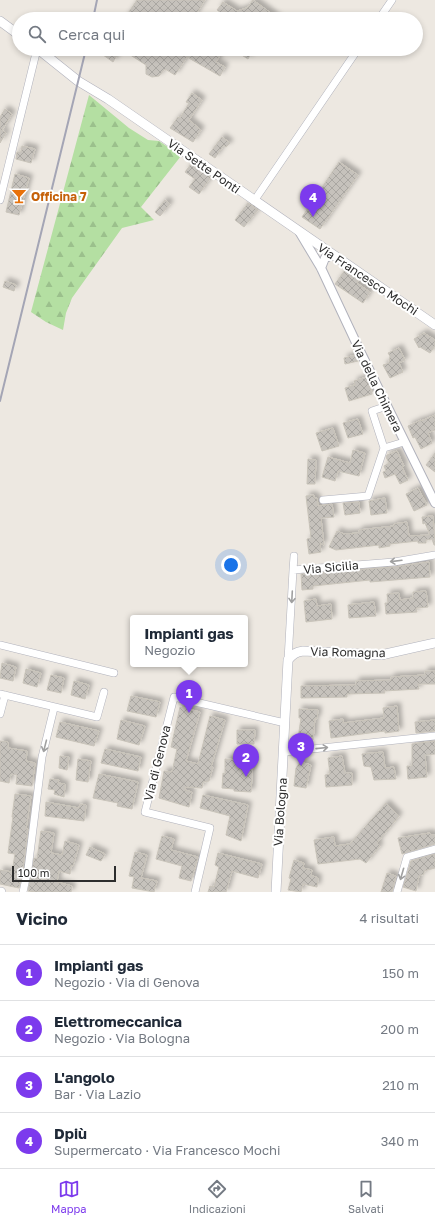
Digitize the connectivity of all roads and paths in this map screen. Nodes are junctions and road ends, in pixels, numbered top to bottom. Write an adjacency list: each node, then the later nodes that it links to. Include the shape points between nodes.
1 (392, 0): 2 (street)
2 (384, 12)
3 (0, 21): 4 (main road)
4 (12, 30)
5 (36, 56): 8 (street)
6 (49, 56): 9 (main road, Via Sette Ponti)
7 (353, 56): 9 (street)
8 (0, 200)
9 (254, 201): 10 (main road, Via Sette Ponti)
10 (300, 233): 11 (main road, Via Francesco Mochi); 12 (street, Via della Chimera)
11 (333, 255): 12 (street, via 325,258); 13 (main road, Via Francesco Mochi)
12 (321, 268): 14 (street, Via della Chimera)
13 (435, 325)
14 (387, 406): 15 (street, Via della Chimera); 16 (street, via 372,411)
15 (404, 442): 16 (street); 17 (street, Via della Chimera)
16 (384, 448): 18 (street, via 368,496)
17 (434, 498)
18 (323, 500)
19 (435, 555): 21 (street, Via Sicilia, one-way to 21, via 394,562)
20 (294, 556): 21 (street)
21 (293, 570): 24 (street, Via Sicilia, one-way to 24)
22 (435, 643): 24 (main road, Via Romagna, via 381,655 296,652)
23 (0, 645): 25 (street)
24 (288, 660): 30 (main road, Via Bologna)
25 (114, 672)
26 (104, 692): 28 (street, via 97,717)
27 (3, 694): 28 (street); 29 (street)
28 (54, 708): 34 (street, one-way to 34, via 42,757)
29 (0, 714)
30 (285, 723): 32 (main road, Via Bologna); 35 (street, Via di Genova, via 174,697 145,812 210,828)
31 (435, 736): 32 (street, one-way to 31)
32 (284, 752): 36 (main road, Via Bologna)
33 (435, 849): 37 (street, one-way to 37, via 407,857)
34 (23, 892)
35 (195, 892)
36 (276, 892)
37 (397, 892)

